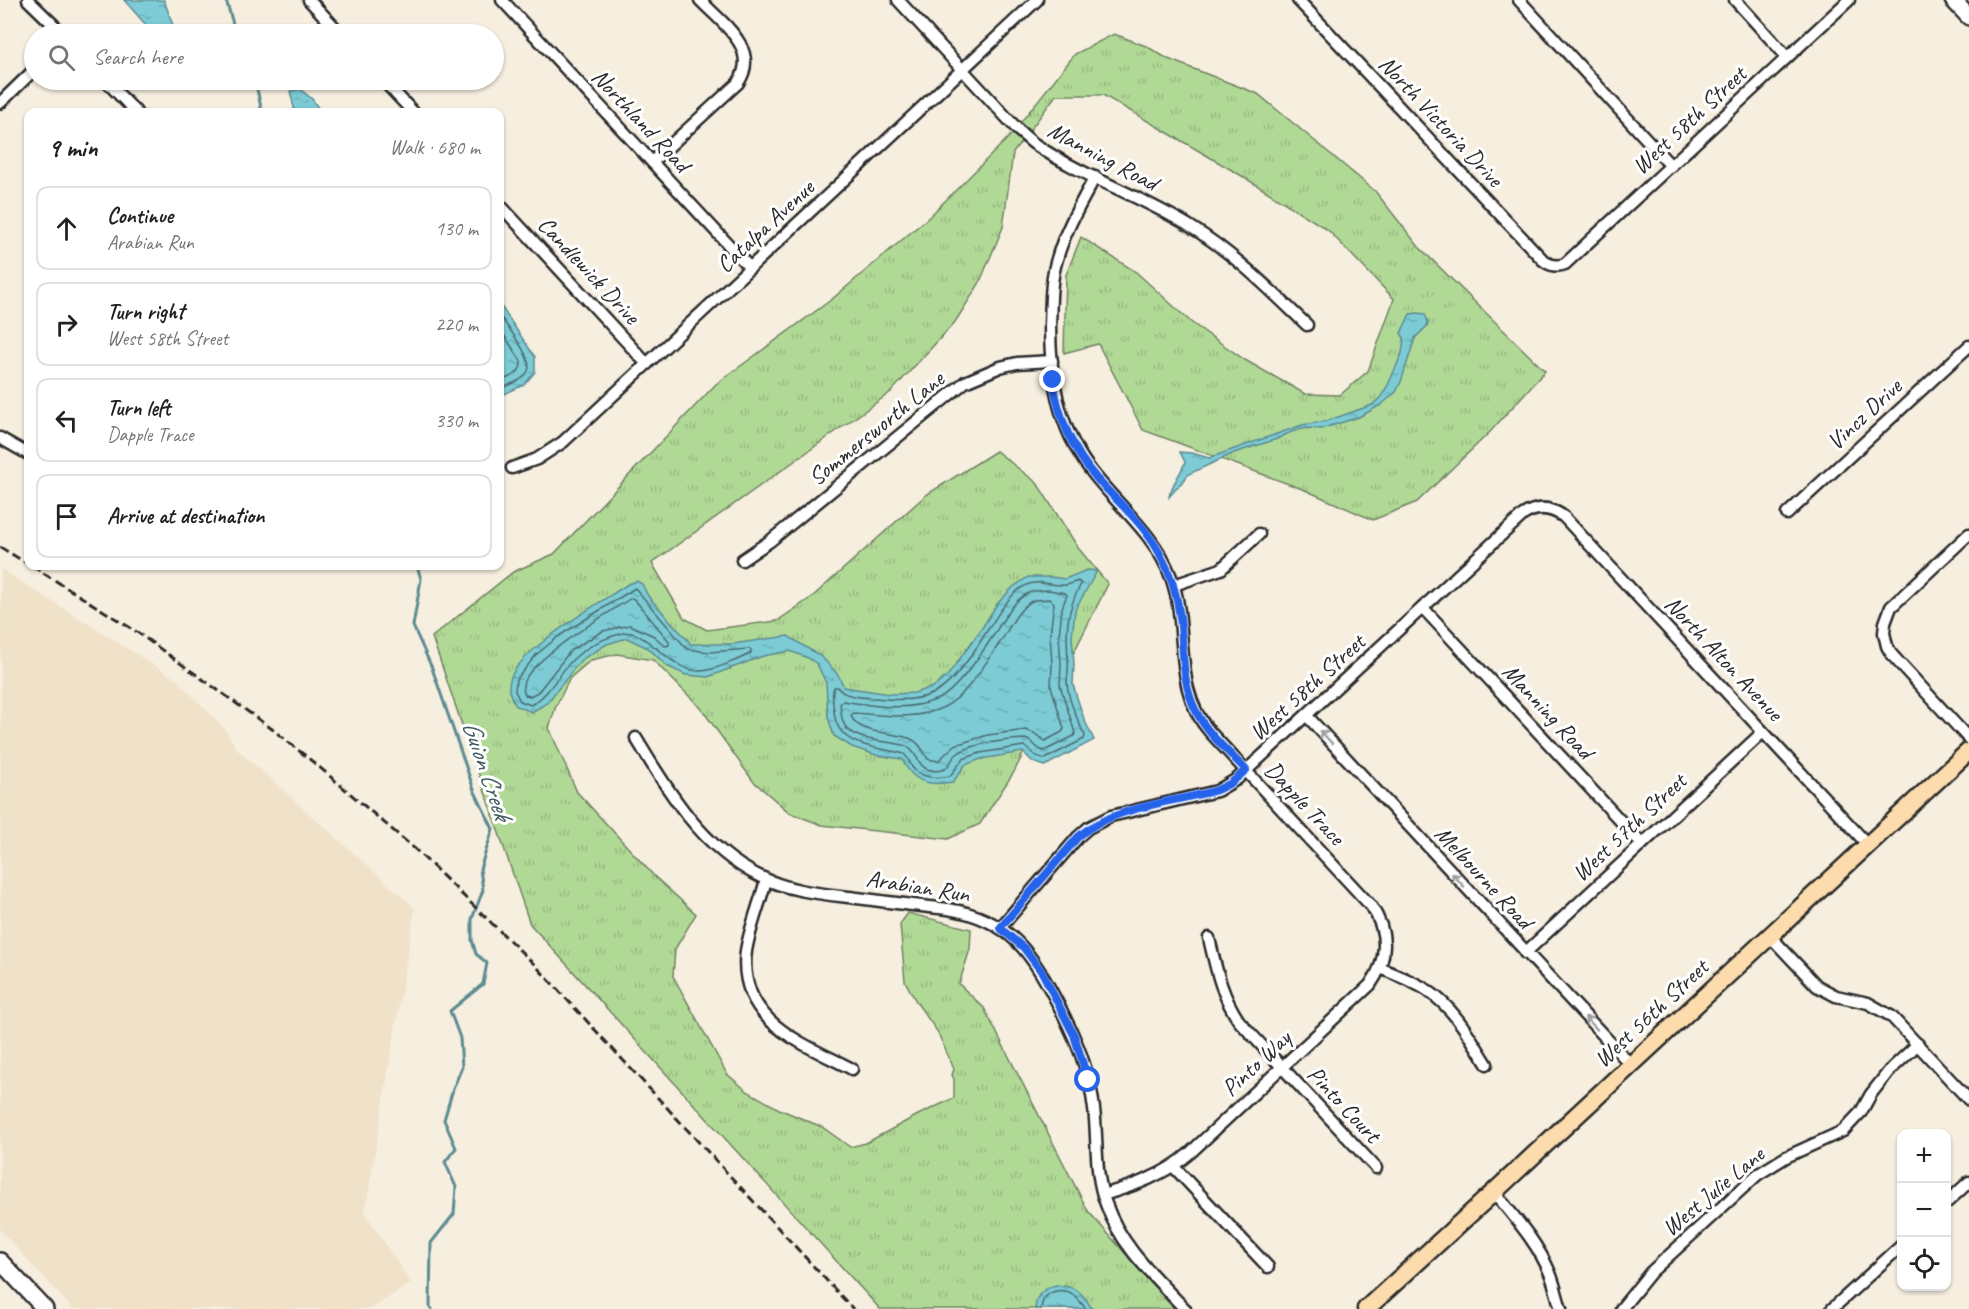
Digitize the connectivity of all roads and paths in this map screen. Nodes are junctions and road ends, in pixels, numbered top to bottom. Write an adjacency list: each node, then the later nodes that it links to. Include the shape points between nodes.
1 (28, 0): 13 (street)
2 (309, 0): 14 (street)
3 (502, 0): 23 (street, Northland Road)
4 (700, 0): 23 (street, via 742,46 746,58 744,73 738,83)
5 (898, 0): 16 (street, Manning Road)
6 (1037, 0): 16 (street, Catalpa Avenue)
7 (1298, 0): 27 (street, North Victoria Drive, via 1543,260)
8 (1519, 0): 24 (street)
9 (1735, 0): 15 (street)
10 (1849, 0): 15 (street, West 58th Street)
11 (1953, 0): 12 (street)
12 (1969, 17)
13 (53, 24)
14 (332, 24)
15 (1788, 57): 24 (street, West 58th Street)
16 (963, 70): 25 (street, Manning Road, via 1027,138); 28 (street, Catalpa Avenue)
17 (24, 80): 20 (street)
18 (114, 90): 21 (street)
19 (392, 90): 22 (street)
20 (0, 103)
21 (131, 108)
22 (409, 108)
23 (652, 162): 28 (street, Northland Road)
24 (1671, 165): 27 (street, West 58th Street, via 1565,264)
25 (1095, 177): 29 (street, Manning Road, via 1204,235 1251,271); 31 (street, Dapple Trace, via 1054,268 1050,302)
26 (504, 209): 32 (street, Candlewick Drive)
27 (1556, 266)
28 (750, 268): 32 (street, Catalpa Avenue)
29 (1307, 325)
30 (1969, 346): 37 (street, Vincz Drive)
31 (1052, 361): 40 (street, Sommersworth Lane, via 996,368 965,382); 41 (street, Dapple Trace, via 1058,404 1077,450 1096,478 1148,534)
32 (647, 364): 35 (street, Catalpa Avenue, via 563,442 537,459)
33 (0, 438): 34 (street)
34 (24, 452)
35 (512, 468)
36 (1544, 508): 42 (street, West 58th Street, via 1523,515); 44 (street, North Alton Avenue, via 1564,517)
37 (1787, 514)
38 (1259, 534): 41 (street, via 1221,569)
39 (1969, 534): 46 (street, via 1893,605 1884,626 1892,655)
40 (742, 560)
41 (1174, 585): 48 (street, Dapple Trace, via 1184,674 1191,700 1207,729)
42 (1423, 608): 43 (street, West 58th Street); 49 (street, Manning Road)
43 (1307, 716): 48 (street, West 58th Street); 55 (street, Melbourne Road, one-way to 43)
44 (1763, 732): 49 (street, West 57th Street); 50 (street, North Alton Avenue)
45 (636, 738): 51 (street, Arabian Run, via 669,791 705,834 734,861)
46 (1969, 739)
47 (1969, 751): 50 (main road, West 56th Street)
48 (1246, 770): 52 (street, West 58th Street, via 1217,790 1111,816 1088,828); 56 (street, Dapple Trace, via 1373,910 1384,934)
49 (1642, 844): 55 (street, West 57th Street)
50 (1868, 845): 53 (main road, West 56th Street)
51 (766, 880): 52 (street, Arabian Run, via 813,893 952,910 977,916); 61 (street, via 746,952 752,997 778,1029)
52 (1000, 928): 67 (street, Arabian Run, via 1020,944 1040,969 1079,1047 1094,1109 1096,1164)
53 (1769, 935): 57 (street, via 1817,986 1880,1009); 59 (main road, West 56th Street)
54 (1209, 939): 60 (street, Pinto Court, via 1229,1006)
55 (1525, 953): 59 (street, Melbourne Road, one-way to 55)
56 (1380, 968): 58 (street, via 1438,998 1461,1023); 60 (street, Pinto Way, via 1370,985)
57 (1918, 1044): 62 (street); 76 (street, West Julie Lane, via 1889,1071 1852,1123 1839,1134 1786,1157 1757,1175 1651,1272)
58 (1487, 1064)
59 (1631, 1065): 66 (main road, West 56th Street)
60 (1282, 1068): 63 (street, Pinto Way); 64 (street, Pinto Court)
61 (852, 1069)
62 (1969, 1100)
63 (1173, 1166): 67 (street, Pinto Way, via 1150,1179); 71 (street)
64 (1376, 1168)
65 (1969, 1182): 68 (street)
66 (1494, 1192): 74 (main road, West 56th Street); 75 (street, via 1539,1251 1551,1274)
67 (1103, 1195): 73 (street, Arabian Run, via 1124,1241)
68 (1951, 1199)
69 (1897, 1250): 77 (street)
70 (0, 1261): 72 (street)
71 (1268, 1267)
72 (45, 1309)
73 (1185, 1309)
74 (1366, 1309)
75 (1561, 1309)
76 (1621, 1309)
77 (1832, 1309)

